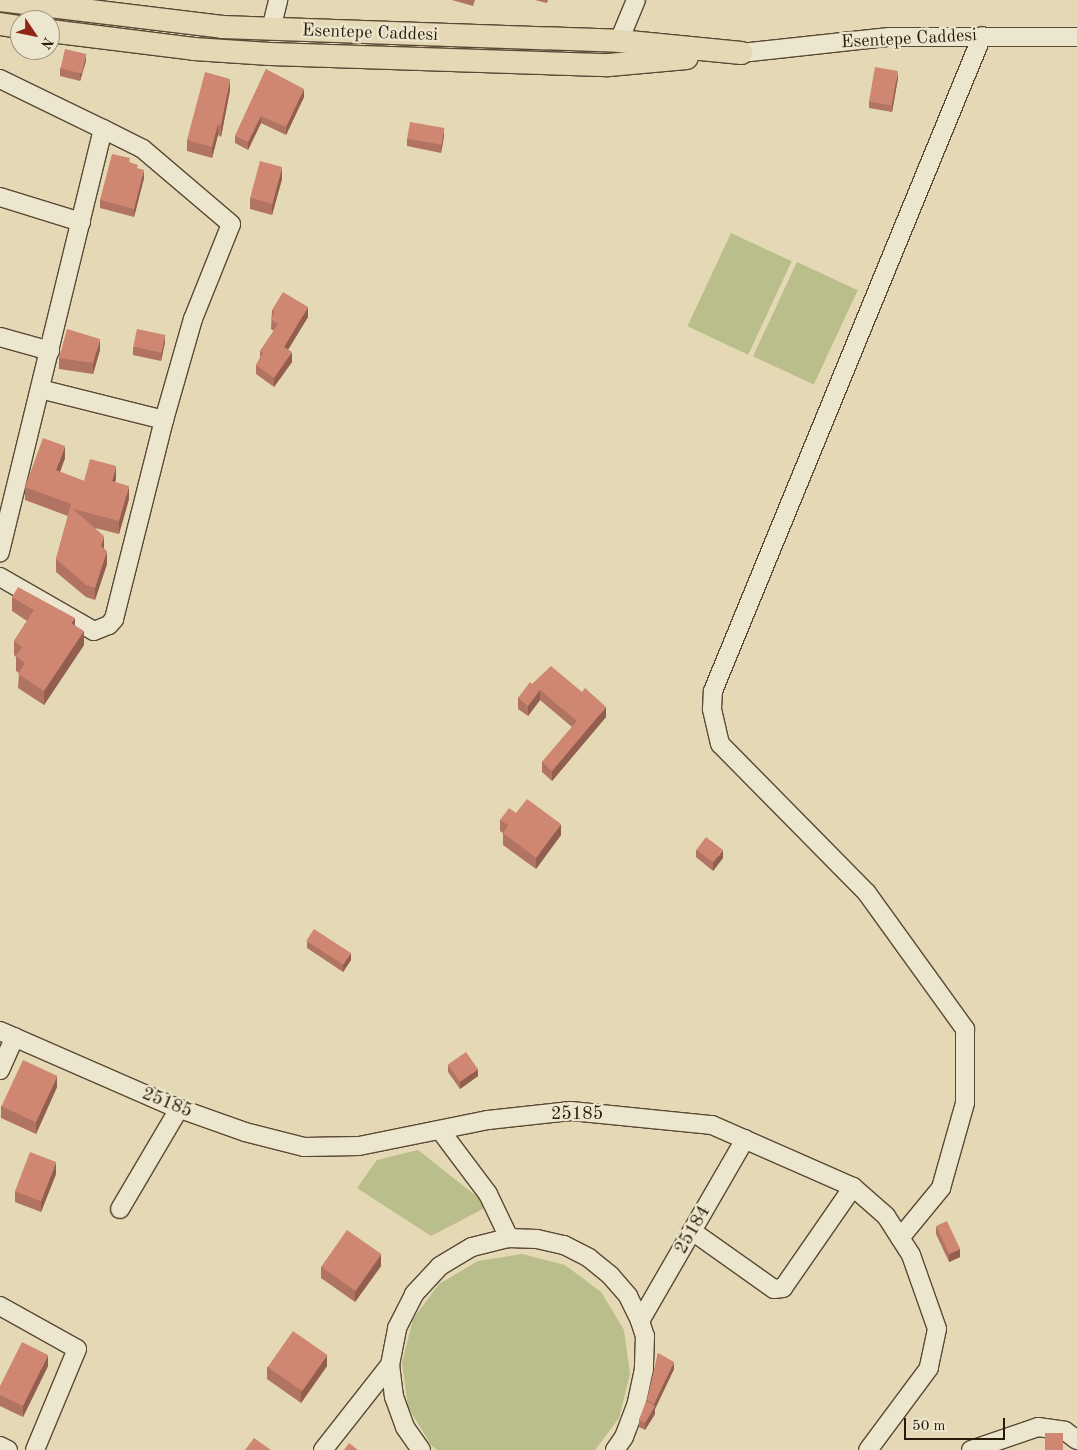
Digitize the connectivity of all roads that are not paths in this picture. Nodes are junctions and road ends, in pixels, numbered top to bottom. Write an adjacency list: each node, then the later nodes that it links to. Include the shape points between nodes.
1 (0, 0): 4 (main road, Esentepe Caddesi, via 180,23)
2 (278, 0): 4 (street)
3 (636, 0): 8 (street)
4 (271, 30): 8 (main road, Esentepe Caddesi)
5 (60, 32): 9 (main road, Esentepe Caddesi, via 245,53 609,65)
6 (982, 36): 7 (street, Esentepe Caddesi); 9 (street, Esentepe Caddesi, via 890,37); 29 (street, via 712,692 712,709 720,744 867,893 965,1030 965,1103 941,1188)
7 (1077, 37)
8 (620, 41): 9 (main road, Esentepe Caddesi)
9 (741, 53)
10 (0, 79): 11 (street)
11 (103, 129): 13 (street); 17 (street, via 150,154 231,224 194,319)
12 (0, 197): 13 (street)
13 (81, 222): 15 (street)
14 (0, 337): 15 (street)
15 (50, 351): 16 (street)
16 (40, 389): 17 (street); 18 (street)
17 (164, 420): 19 (street, via 114,619 109,625 94,631)
18 (0, 553)
19 (0, 577)
20 (7, 1034): 21 (street); 22 (street, 25185)
21 (0, 1070)
22 (179, 1109): 23 (street, 25185, via 245,1132 304,1146 359,1146); 26 (street)
23 (440, 1130): 24 (street, 25185, via 488,1120 571,1111 712,1125); 28 (street, via 488,1194)
24 (746, 1139): 25 (street, 25185); 27 (street, 25184)
25 (854, 1186): 27 (street, via 782,1288 774,1289); 29 (street, 25185, via 886,1216)
26 (120, 1209)
27 (692, 1231): 31 (street, 25184)
28 (509, 1238): 31 (street, via 537,1239 564,1246 589,1258 628,1296); 32 (street, via 472,1247 433,1273 414,1294 397,1328)
29 (900, 1238): 40 (street, 25185, via 911,1254 932,1308 937,1329 936,1343 929,1368)
30 (0, 1306): 36 (street, via 77,1349)
31 (640, 1321): 39 (street, via 645,1336 644,1369 637,1403 624,1437)
32 (390, 1365): 37 (street); 38 (street, via 394,1397 405,1427)
33 (1077, 1440): 41 (street, via 1065,1431 1038,1427)
34 (0, 1446): 35 (street)
35 (8, 1450)
36 (35, 1450)
37 (323, 1450)
38 (421, 1450)
39 (615, 1450)
40 (868, 1450)
41 (971, 1450)

